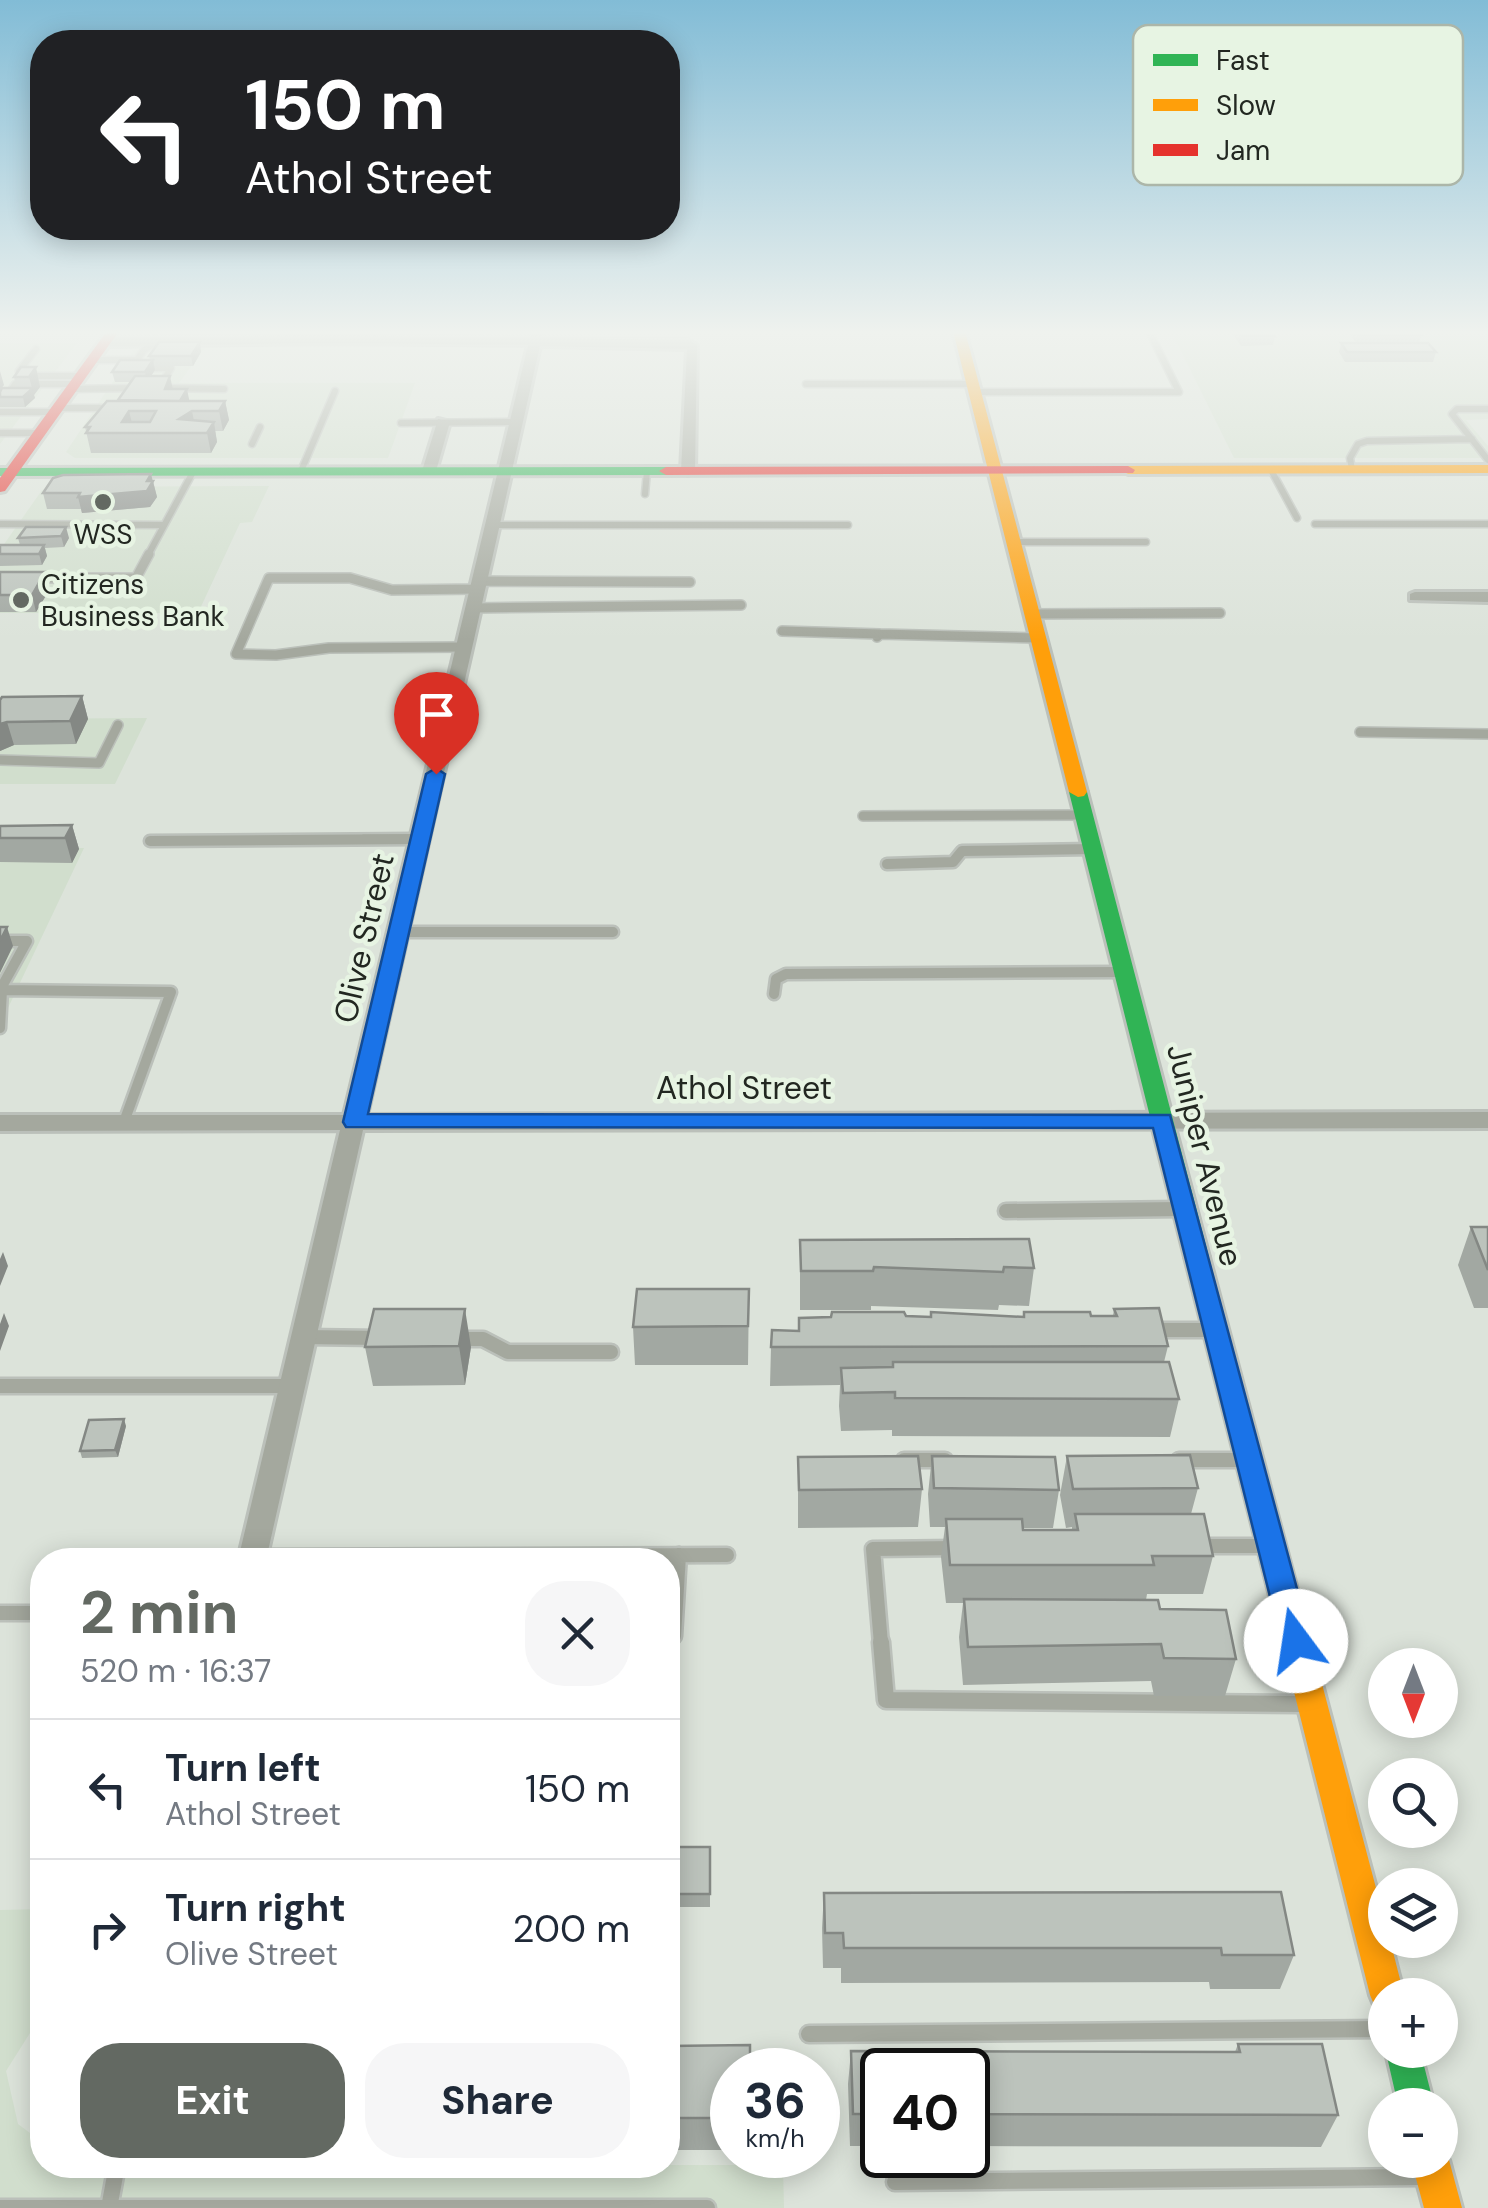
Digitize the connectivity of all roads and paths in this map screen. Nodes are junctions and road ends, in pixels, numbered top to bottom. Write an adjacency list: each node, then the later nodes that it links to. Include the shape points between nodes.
1 (39, 434): 20 (street)
2 (257, 434): 10 (lane)
3 (317, 434): 16 (lane)
4 (440, 434): 17 (street)
5 (514, 434): 18 (street, Olive Street)
6 (690, 434): 12 (street)
7 (986, 434): 13 (street, Juniper Avenue)
8 (1468, 434): 9 (lane)
9 (1472, 439): 11 (lane); 15 (lane, via 1367,441 1350,458)
10 (252, 444)
11 (1487, 468): 15 (street)
12 (688, 470): 13 (street); 18 (street, via 646,482)
13 (995, 470): 14 (street); 28 (street, Juniper Avenue)
14 (1270, 470): 15 (street); 21 (lane)
15 (1352, 470)
16 (301, 471): 17 (street); 19 (street)
17 (430, 471): 18 (street)
18 (506, 471): 26 (street, Olive Street)
19 (193, 472): 20 (street); 23 (lane)
20 (4, 477)
21 (1297, 518)
22 (0, 524): 23 (lane)
23 (164, 524): 30 (lane, via 136,578)
24 (1315, 524): 25 (lane)
25 (1488, 524)
26 (493, 525): 27 (lane); 32 (street, Olive Street)
27 (848, 525)
28 (1014, 542): 29 (lane); 37 (street, Juniper Avenue)
29 (1146, 542)
30 (16, 578)
31 (690, 582): 32 (lane)
32 (478, 593): 35 (lane); 40 (street, Olive Street); 40 (lane, via 392,590 350,578 269,578 236,654)
33 (1415, 597): 34 (street)
34 (1488, 597)
35 (741, 605)
36 (1220, 613): 37 (lane)
37 (1032, 614): 39 (street, Juniper Avenue)
38 (782, 631): 39 (lane)
39 (1038, 638): 45 (street, Juniper Avenue)
40 (465, 647): 47 (street, Olive Street)
41 (118, 725): 44 (lane, via 99,763)
42 (1360, 732): 43 (lane)
43 (1488, 734)
44 (0, 760)
45 (1084, 815): 46 (lane); 49 (street, Juniper Avenue)
46 (863, 816)
47 (420, 839): 48 (lane); 51 (street, Olive Street)
48 (150, 840)
49 (1093, 849): 50 (lane, via 962,851 953,862); 54 (street, Juniper Avenue)
50 (887, 864)
51 (398, 932): 52 (lane); 61 (street, Olive Street)
52 (613, 932)
53 (0, 941): 55 (lane, via 26,941)
54 (1124, 972): 56 (lane, via 786,974 776,979); 58 (street, Juniper Avenue)
55 (1, 990): 57 (lane); 60 (lane, via 171,992)
56 (774, 994)
57 (1, 1025)
58 (1162, 1120): 59 (street, Athol Street); 61 (street, Athol Street); 63 (street, Juniper Avenue)
59 (1488, 1120)
60 (124, 1122): 61 (street, Athol Street); 62 (street, Athol Street)
61 (354, 1122): 67 (street, Olive Street)
62 (0, 1123)
63 (1185, 1209): 64 (lane); 66 (street, Juniper Avenue)
64 (1006, 1211)
65 (1135, 1330): 66 (lane)
66 (1216, 1330): 76 (street, Juniper Avenue)
67 (304, 1337): 68 (lane); 72 (street, Olive Street)
68 (405, 1338)
69 (444, 1339): 70 (lane, via 483,1340 508,1352)
70 (611, 1352)
71 (0, 1386): 72 (lane)
72 (293, 1386): 79 (street, Olive Street)
73 (878, 1460): 74 (lane)
74 (958, 1460)
75 (1155, 1460): 76 (lane)
76 (1250, 1460): 78 (street, Juniper Avenue)
77 (1184, 1546): 78 (lane)
78 (1272, 1546): 85 (street, Juniper Avenue)
79 (256, 1548)
80 (966, 1548): 85 (lane, via 873,1549 886,1700)
81 (680, 1556): 82 (lane)
82 (728, 1556)
83 (0, 1613): 84 (lane)
84 (30, 1614)
85 (1312, 1704): 86 (street, Juniper Avenue)
86 (1384, 1978)
87 (1368, 2029): 88 (lane)
88 (809, 2034)
89 (1368, 2171): 92 (lane)
90 (115, 2178): 94 (lane)
91 (1434, 2178): 96 (street)
92 (894, 2182)
93 (0, 2208): 94 (lane)
94 (109, 2208): 95 (lane)
95 (707, 2208)
96 (1442, 2208)

